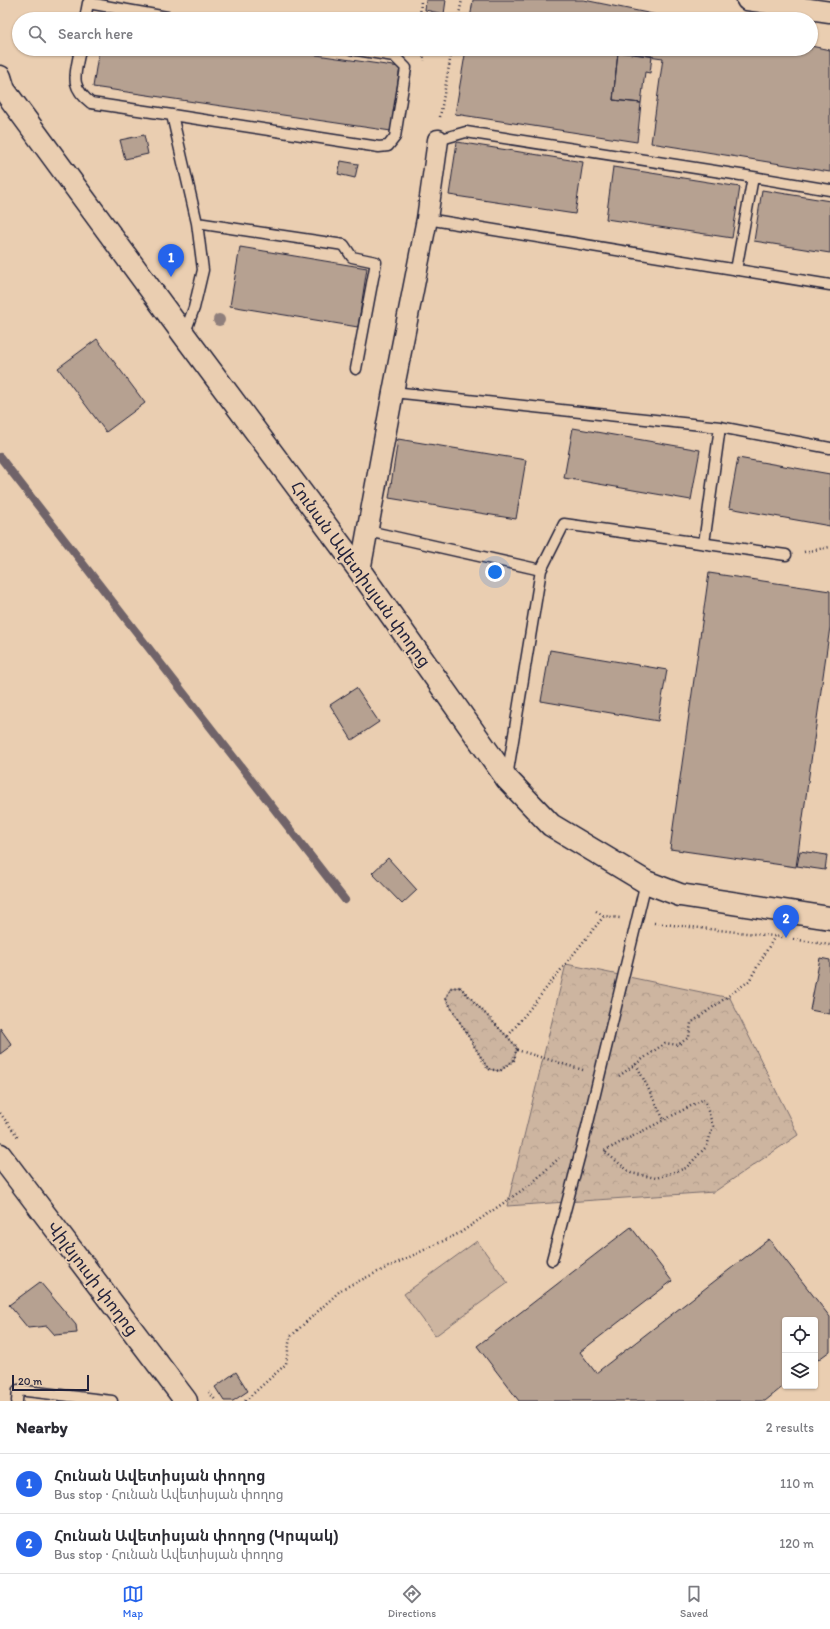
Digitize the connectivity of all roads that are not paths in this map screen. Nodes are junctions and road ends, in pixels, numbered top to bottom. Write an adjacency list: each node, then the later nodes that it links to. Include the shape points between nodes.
1 (747, 0): 3 (street)
2 (87, 2): 4 (lane); 5 (lane)
3 (775, 3): 6 (street)
4 (86, 12)
5 (141, 12)
6 (830, 12)
7 (79, 56): 10 (lane, via 75,84 81,95 91,103)
8 (394, 56): 10 (lane, via 406,68 395,137 388,146 380,147)
9 (0, 77): 18 (main road, Հունան Ավետիսյան փողոց, via 4,90)
10 (172, 115): 15 (lane)
11 (438, 140): 12 (lane, via 466,132); 14 (street)
12 (752, 177): 13 (lane); 16 (lane)
13 (830, 190)
14 (428, 219): 16 (lane); 20 (street)
15 (197, 223): 18 (lane, via 202,270 194,308); 19 (lane, via 344,245 352,257 376,262)
16 (736, 270): 17 (lane)
17 (830, 285)
18 (184, 335): 27 (main road, Հունան Ավետիսյան փողոց)
19 (356, 369)
20 (393, 392): 21 (lane); 23 (street)
21 (720, 427): 22 (lane); 24 (lane)
22 (830, 448)
23 (368, 531): 26 (lane); 27 (street)
24 (704, 543): 25 (lane); 26 (lane, via 564,524)
25 (786, 555)
26 (541, 570): 28 (lane)
27 (360, 571): 28 (main road, Հունան Ավետիսյան փողոց)
28 (507, 779): 29 (main road, Հունան Ավետիսյան փողոց, via 551,825)
29 (646, 882): 30 (main road, Հունան Ավետիսյան փողոց, via 680,895); 32 (lane)
30 (830, 918)
31 (0, 1155): 35 (main road, Վիլնյուսի փողոց)
32 (552, 1260)
33 (17, 1401): 34 (lane, via 18,1390)
34 (112, 1401)
35 (186, 1401)

